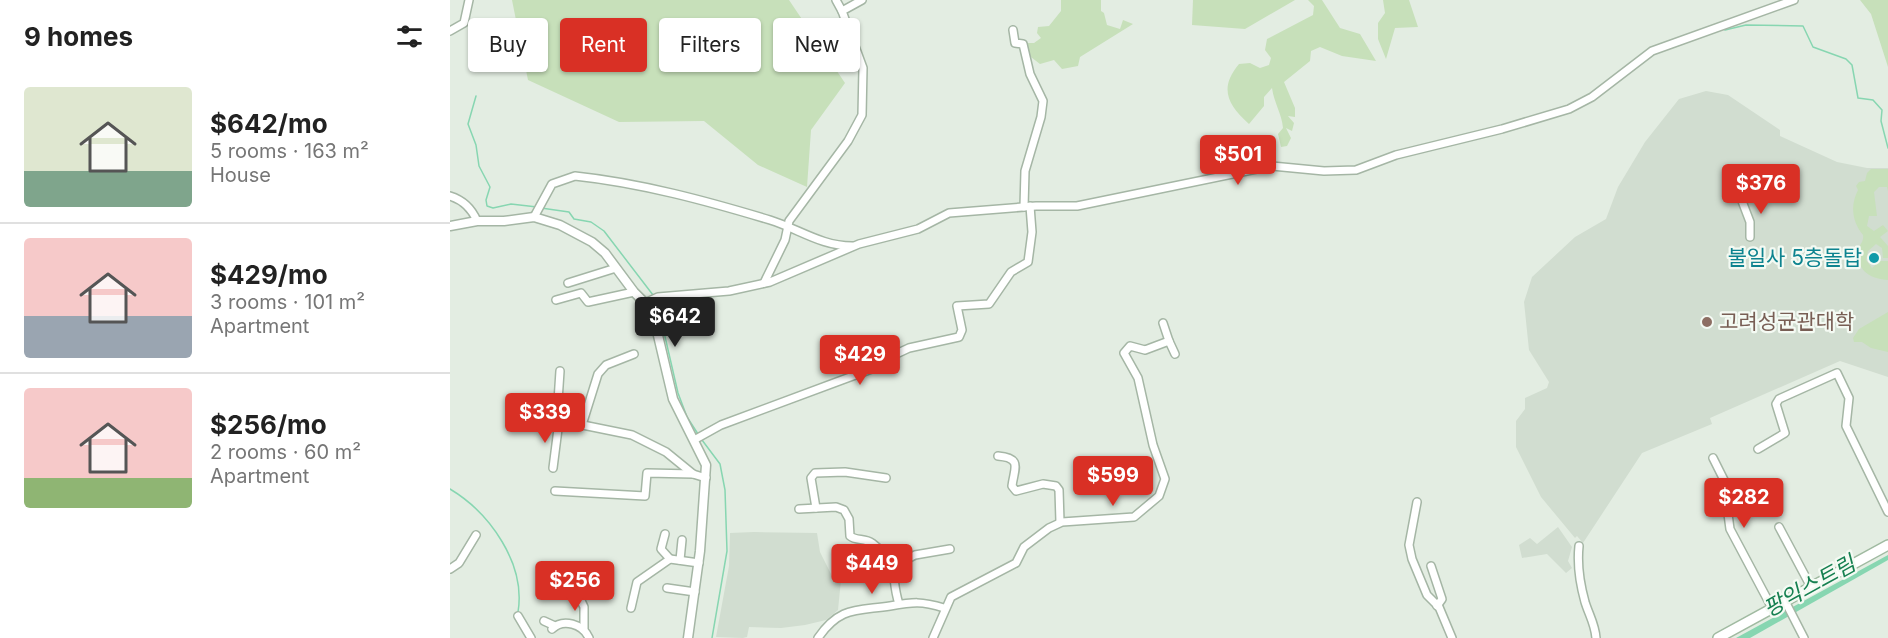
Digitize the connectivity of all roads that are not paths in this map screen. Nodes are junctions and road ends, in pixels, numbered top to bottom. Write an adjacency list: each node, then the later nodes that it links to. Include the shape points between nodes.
1 (469, 0): 7 (street, via 464,23)
2 (836, 0): 5 (street)
3 (862, 0): 5 (street)
4 (1794, 0): 10 (street, via 1652,51 1592,97 1569,109 1396,154 1356,170 1272,166 1107,202)
5 (842, 11): 13 (street, via 863,68 862,115)
6 (1013, 30): 10 (street, via 1015,43 1023,44 1030,74 1043,101 1025,171)
7 (450, 31)
8 (450, 196): 12 (street, via 459,199)
9 (1742, 201): 15 (street, via 1750,222)
10 (1027, 206): 16 (street, via 949,213 918,229); 31 (street, via 1032,232 1028,262 1011,272 989,304 957,306 962,330 959,337 909,348 877,367 794,396)
11 (537, 210): 12 (street, via 504,221); 13 (street, via 552,184 575,176 720,205); 17 (street, via 582,235)
12 (477, 221): 14 (street)
13 (788, 225): 16 (street, via 830,245); 19 (street)
14 (450, 226)
15 (1750, 237)
16 (855, 246): 19 (street)
17 (616, 268): 18 (street); 20 (street)
18 (568, 283)
19 (764, 284): 21 (street)
20 (634, 292): 21 (street); 22 (street, via 596,302 588,302 580,293)
21 (652, 299): 31 (street, via 673,399)
22 (556, 300)
23 (1163, 323): 24 (street)
24 (1169, 341): 26 (street); 44 (street, via 1145,350 1130,346 1124,353 1138,378 1165,486 1134,517)
25 (634, 354): 30 (street, via 606,365 598,374)
26 (1175, 354)
27 (560, 371): 29 (street)
28 (537, 419): 29 (street)
29 (561, 421): 30 (street); 35 (street)
30 (582, 425): 36 (street, via 632,435 666,452)
31 (698, 437): 37 (street)
32 (1758, 449): 43 (street, via 1785,433 1776,404 1779,399 1838,373 1850,398 1846,426)
33 (998, 456): 44 (street, via 1013,460 1016,469 1012,486 1016,491 1043,484 1056,486)
34 (1713, 458): 67 (street, via 1734,500 1728,514 1730,529)
35 (553, 468)
36 (693, 474): 37 (street); 39 (street, via 647,473 645,496)
37 (706, 478): 54 (street)
38 (886, 478): 41 (street, via 815,472 811,478)
39 (555, 491)
40 (1416, 502): 64 (street, via 1409,545 1427,595)
41 (816, 508): 42 (street); 55 (street, via 844,510 850,536 870,541)
42 (799, 509)
43 (1888, 512)
44 (1060, 522): 66 (street, via 1024,547 1016,563 951,597)
45 (1779, 527): 59 (street)
46 (665, 534): 52 (street, via 661,549)
47 (476, 535): 57 (street, via 459,563)
48 (682, 540): 53 (street)
49 (1888, 545): 59 (main road)
50 (1579, 546): 77 (street, via 1579,574)
51 (950, 549): 55 (street, via 915,555)
52 (670, 559): 53 (street); 65 (street, via 637,582)
53 (680, 560): 54 (street)
54 (699, 563): 61 (street)
55 (894, 566): 62 (street)
56 (1431, 567): 64 (street, via 1442,599)
57 (450, 569)
58 (583, 573): 70 (street, via 576,590 584,607)
59 (1811, 587): 63 (main road)
60 (667, 588): 61 (street)
61 (695, 592): 73 (street)
62 (899, 604): 66 (street, via 924,601); 74 (street, via 848,611)
63 (1787, 604): 67 (main road); 79 (street)
64 (1437, 606): 76 (street)
65 (631, 608)
66 (945, 608): 75 (street)
67 (1772, 608): 78 (main road)
68 (518, 616): 71 (street)
69 (544, 621): 70 (street, via 553,628 576,624)
70 (584, 629): 72 (street)
71 (531, 638)
72 (589, 638)
73 (688, 638)
74 (818, 638)
75 (933, 638)
76 (1452, 638)
77 (1596, 638)
78 (1718, 638)
79 (1804, 638)

